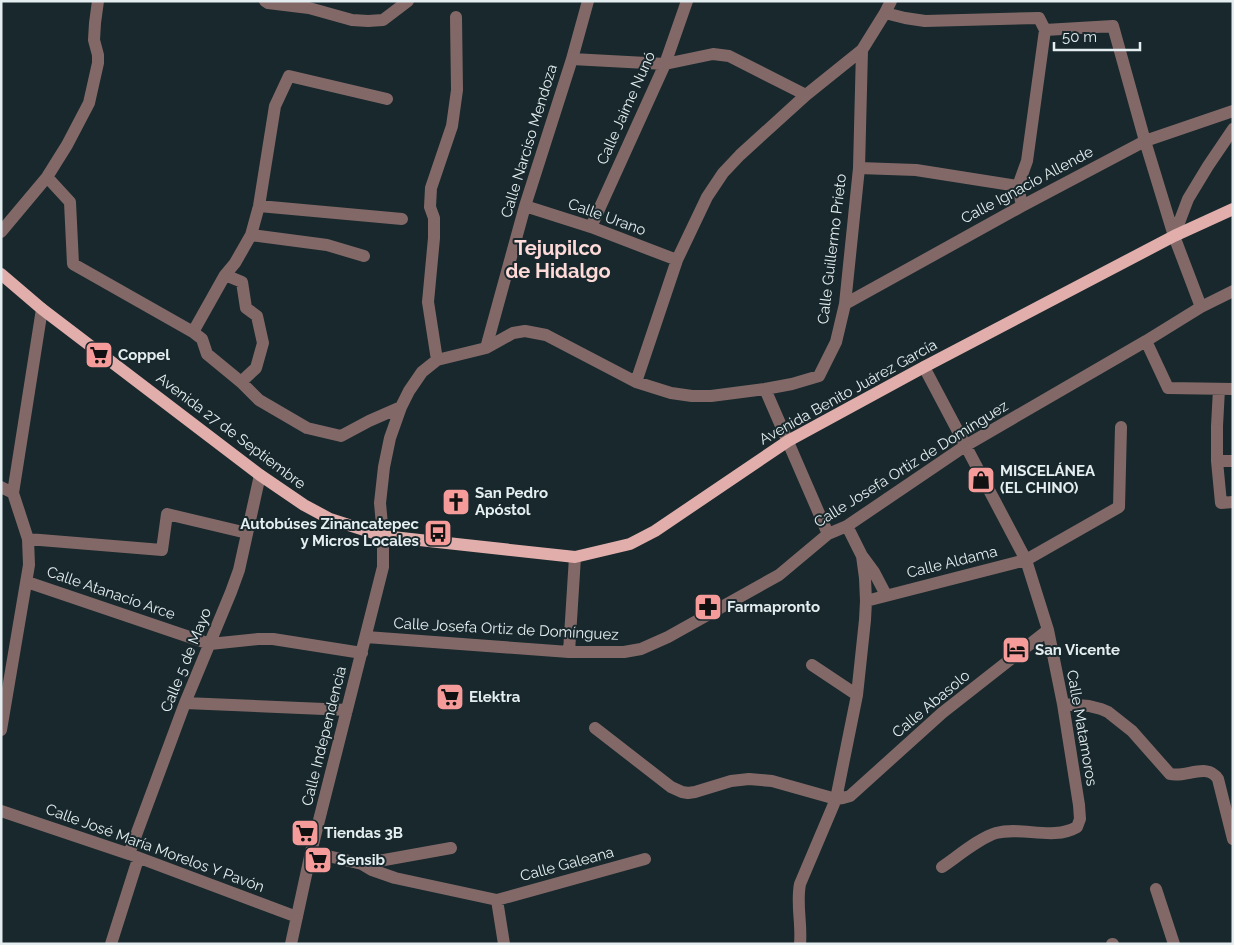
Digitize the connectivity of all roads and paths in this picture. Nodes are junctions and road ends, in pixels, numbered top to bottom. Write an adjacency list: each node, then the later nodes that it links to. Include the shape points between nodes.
1 (98, 1): 19 (street, via 94,40 98,64 88,103)
2 (265, 1): 3 (street, via 368,21 384,20)
3 (408, 1)
4 (588, 1): 11 (street, Calle Narciso Mendoza)
5 (687, 1): 12 (street, Calle Jaime Nunó)
6 (891, 1): 7 (street)
7 (885, 13): 9 (street, via 925,21 1039,18); 10 (street)
8 (456, 17): 41 (street, via 457,90 452,126 431,188 434,238 428,302)
9 (1045, 30): 17 (street, via 1113,26); 20 (street, via 1027,161)
10 (862, 50): 13 (street); 18 (street, Calle Guillermo Prieto)
11 (572, 59): 12 (street); 22 (street, Calle Narciso Mendoza)
12 (664, 64): 13 (street, via 713,54 729,56); 26 (street, Calle Jaime Nunó)
13 (806, 95): 31 (street, via 723,173 707,197)
14 (387, 99): 21 (street, via 289,76 275,106)
15 (1233, 111): 17 (street, Calle Ignacio Allende)
16 (1233, 130): 29 (street, via 1188,199)
17 (1145, 141): 23 (street, Calle Ignacio Allende); 29 (street)
18 (859, 168): 20 (street, via 916,170); 35 (street, Calle Guillermo Prieto)
19 (47, 177): 27 (street); 38 (street, via 70,202 73,264)
20 (1018, 186): 23 (street)
21 (259, 206): 25 (street); 28 (street)
22 (525, 206): 26 (street, Calle Urano); 40 (street, Calle Narciso Mendoza)
23 (1022, 206): 35 (street, Calle Ignacio Allende)
24 (1233, 209): 29 (main road, Avenida Benito Juárez García)
25 (402, 219)
26 (591, 227): 31 (street, Calle Urano)
27 (1, 232)
28 (251, 235): 30 (street, via 327,245); 33 (street)
29 (1174, 236): 36 (street); 42 (main road, Avenida Benito Juárez García)
30 (364, 256)
31 (677, 260): 44 (street)
32 (1, 274): 37 (main road, Avenida 27 de Septiembre)
33 (226, 274): 38 (street); 43 (street, via 242,282 246,308 257,316 263,343 256,368)
34 (1233, 291): 36 (street, Calle Josefa Ortiz de Domínguez)
35 (845, 304): 45 (street, Calle Guillermo Prieto, via 836,342 819,376)
36 (1200, 307): 39 (street, Calle Josefa Ortiz de Domínguez)
37 (42, 309): 54 (main road, Avenida 27 de Septiembre); 56 (street)
38 (193, 332): 43 (street, via 202,339 208,354)
39 (1146, 341): 46 (street, via 1168,388); 51 (street, Calle Josefa Ortiz de Domínguez)
40 (486, 348): 41 (street, Calle Guillermo Prieto); 44 (street, Calle Guillermo Prieto, via 526,331 546,335)
41 (437, 360): 48 (street, Calle Independencia, via 422,372)
42 (924, 367): 50 (main road, Avenida Benito Juárez García); 51 (street, Calle Matamoros)
43 (241, 382): 48 (street, via 260,400 307,428 341,436)
44 (636, 382): 45 (street, Calle Guillermo Prieto, via 692,396)
45 (765, 389): 50 (street)
46 (1219, 389): 47 (street); 52 (street)
47 (1233, 389)
48 (401, 408): 61 (street, Calle Independencia, via 384,467 380,503)
49 (1121, 427): 65 (street, Calle Aldama, via 1119,507)
50 (788, 441): 60 (street); 64 (main road, Avenida Benito Juárez García, via 655,531 630,544)
51 (965, 446): 58 (street, Calle Josefa Ortiz de Domínguez); 65 (street, Calle Matamoros)
52 (1217, 461): 53 (street); 57 (street, via 1222,503)
53 (1233, 461)
54 (260, 474): 59 (street, Calle 5 de Mayo); 61 (main road, Avenida 27 de Septiembre, via 304,506 330,519)
55 (1, 487): 56 (street)
56 (13, 493): 62 (street)
57 (1233, 502)
58 (847, 526): 60 (street, Calle Josefa Ortiz de Domínguez); 63 (street)
59 (247, 533): 62 (street, via 167,514 162,550); 71 (street, Calle 5 de Mayo, via 239,570)
60 (828, 534): 72 (street, Calle Josefa Ortiz de Domínguez, via 779,575 668,637 641,649 624,652)
61 (383, 536): 64 (main road, Avenida Benito Juárez García); 70 (street, Calle Independencia, via 383,567)
62 (28, 539): 66 (street)
63 (862, 556): 67 (street); 68 (street)
64 (575, 557): 72 (street)
65 (1026, 560): 67 (street, Calle Aldama); 69 (street, Calle Matamoros)
66 (27, 582): 71 (street, Calle Atanacio Arce); 80 (street)
67 (886, 595): 68 (street, Calle Aldama)
68 (866, 601): 75 (street)
69 (1048, 630): 77 (street, Calle Matamoros); 81 (street, Calle Abasolo, via 942,713 850,796)
70 (366, 638): 72 (street, Calle Josefa Ortiz de Domínguez); 73 (street, Calle Independencia)
71 (210, 644): 73 (street, Calle Atanacio Arce, via 273,640); 76 (street, Calle 5 de Mayo)
72 (569, 652)
73 (362, 653): 78 (street, Calle Independencia)
74 (812, 665): 75 (street)
75 (857, 695): 81 (street)
76 (185, 703): 78 (street); 86 (street, Calle 5 de Mayo)
77 (1063, 704): 83 (street, via 1089,706 1108,712 1132,731 1170,774 1212,773 1218,780); 89 (street, Calle Matamoros, via 1079,805 1077,827 1064,832 995,834)
78 (347, 710): 85 (street, Calle Independencia)
79 (595, 728): 81 (street, via 682,792 749,779 772,781)
80 (1, 730)
81 (836, 799): 93 (street, via 798,891)
82 (1, 811): 86 (street, Calle José María Morelos Y Pavón)
83 (1233, 839)
84 (451, 848): 88 (street)
85 (311, 852): 88 (street); 92 (street, Calle Independencia)
86 (133, 856): 92 (street, Calle José María Morelos Y Pavón); 94 (street, Calle 5 de Mayo)
87 (645, 859): 91 (street, Calle Galeana)
88 (362, 864): 91 (street, via 395,878)
89 (942, 867)
90 (1156, 889): 97 (street)
91 (497, 900): 96 (street)
92 (297, 917): 95 (street, Calle Independencia)
93 (804, 942)
94 (111, 944)
95 (291, 944)
96 (504, 944)
97 (1174, 944)

